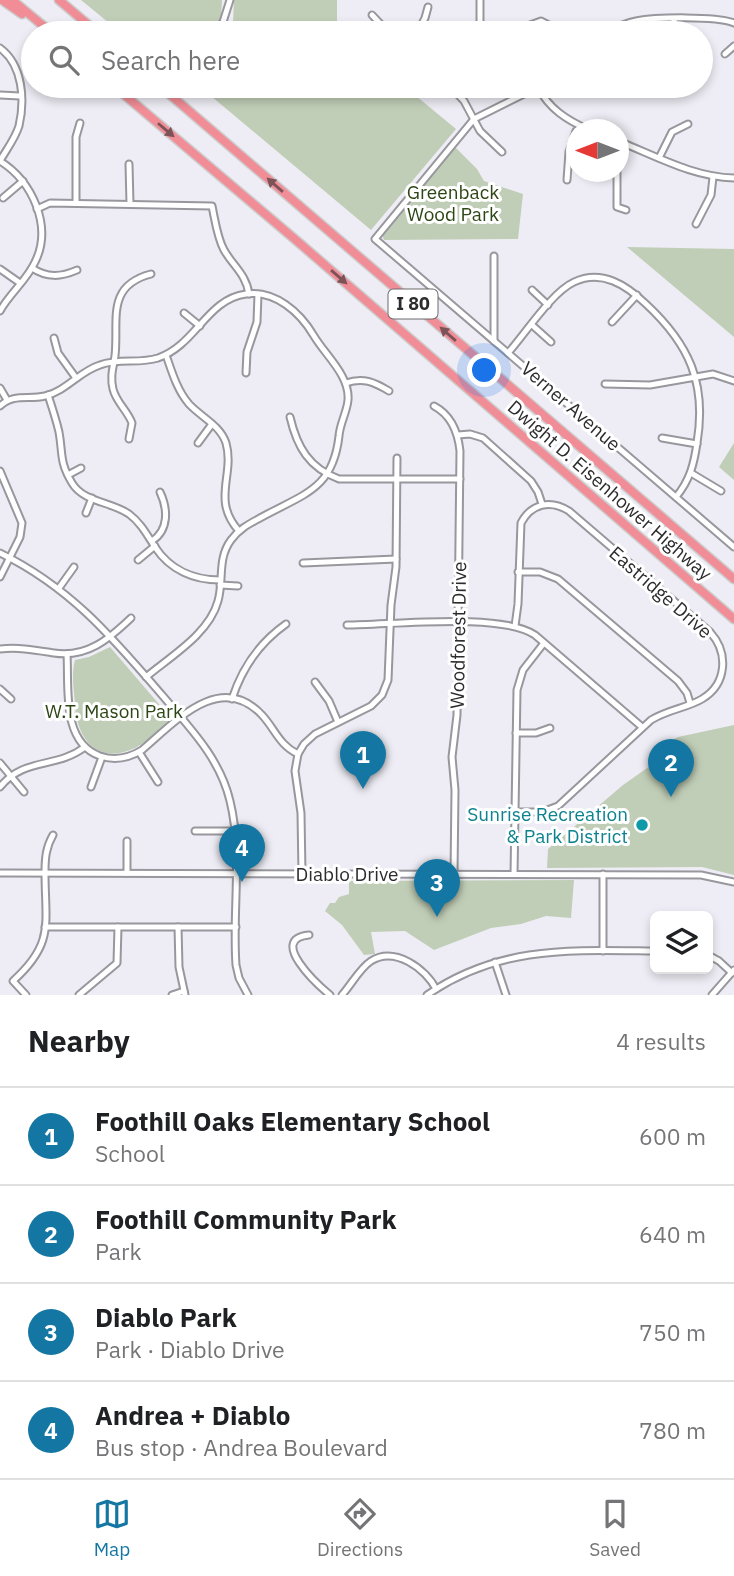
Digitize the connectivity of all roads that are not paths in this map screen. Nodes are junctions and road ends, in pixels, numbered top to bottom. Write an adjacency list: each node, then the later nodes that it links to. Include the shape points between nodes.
1 (2, 0): 8 (highway)
2 (12, 0): 8 (highway)
3 (59, 0): 11 (highway)
4 (230, 0): 12 (street)
5 (480, 0): 15 (street)
6 (428, 8): 14 (street)
7 (372, 15): 13 (street)
8 (31, 18): 10 (highway)
9 (674, 20): 16 (street); 17 (street)
10 (35, 21)
11 (84, 21)
12 (223, 21)
13 (378, 21)
14 (423, 21)
15 (480, 21)
16 (634, 21)
17 (734, 23)
18 (734, 46): 20 (street)
19 (0, 48): 22 (street, via 18,70)
20 (725, 54)
21 (0, 95): 22 (street)
22 (20, 96): 35 (street, via 18,127)
23 (128, 98): 118 (highway, Dwight D. Eisenhower Highway / I 80, one-way to 118)
24 (174, 98): 113 (highway, Dwight D. Eisenhower Highway / I 80, one-way to 24)
25 (461, 98): 28 (street)
26 (515, 98): 28 (street)
27 (547, 98): 29 (street)
28 (474, 118): 33 (street); 64 (street, Verner Avenue, via 375,239)
29 (566, 120)
30 (80, 123): 42 (street)
31 (688, 124): 34 (street, via 672,132)
32 (629, 145): 34 (street)
33 (502, 152)
34 (659, 158): 37 (street)
35 (0, 161): 39 (street)
36 (129, 164): 43 (street)
37 (713, 177): 38 (street); 46 (street)
38 (734, 178)
39 (23, 181): 41 (street); 44 (street)
40 (617, 182): 45 (street, via 617,207)
41 (3, 198)
42 (76, 203): 43 (street); 44 (street, via 50,203)
43 (130, 204): 54 (street, via 212,205 223,249 246,280)
44 (37, 209): 48 (street, via 41,240)
45 (626, 210)
46 (696, 224)
47 (494, 256): 64 (street)
48 (32, 268): 50 (street, via 55,276); 52 (street)
49 (0, 269): 52 (street)
50 (77, 270)
51 (151, 274): 68 (street, via 135,281 120,298)
52 (20, 283): 58 (street)
53 (531, 290): 57 (street)
54 (249, 294): 55 (street); 62 (street, via 221,303)
55 (258, 294): 69 (street); 73 (street, via 278,299 300,317)
56 (637, 295): 57 (street, via 616,281 591,278 573,283); 60 (street); 70 (street, via 676,335)
57 (548, 305): 61 (street)
58 (0, 311)
59 (184, 313): 62 (street)
60 (612, 322)
61 (532, 325): 65 (street); 66 (street)
62 (200, 326): 67 (street)
63 (54, 338): 71 (street, via 58,353)
64 (494, 341): 66 (street, Verner Avenue)
65 (551, 342)
66 (508, 353): 98 (street, Verner Avenue)
67 (166, 355): 68 (street); 82 (street, via 181,393)
68 (113, 362): 71 (street); 85 (street, via 113,389 132,423)
69 (246, 373)
70 (695, 376): 72 (street, via 713,374); 74 (street, via 650,385); 87 (street, via 701,411)
71 (76, 378): 77 (street)
72 (734, 381)
73 (346, 383): 76 (street, via 363,380); 93 (street, via 347,407 337,457)
74 (605, 384)
75 (0, 388): 78 (street)
76 (388, 391)
77 (48, 395): 78 (street); 92 (street)
78 (7, 400): 79 (street)
79 (0, 406)
80 (434, 406): 83 (street, via 448,417)
81 (290, 417): 93 (street, via 304,453)
82 (212, 424): 86 (street); 102 (street, via 225,441 225,503)
83 (458, 435): 95 (street, Woodforest Drive); 100 (street, via 483,438 531,481)
84 (662, 438): 87 (street)
85 (129, 439)
86 (198, 443)
87 (697, 444): 91 (street)
88 (397, 458): 94 (street)
89 (81, 468): 92 (street)
90 (0, 471): 106 (street, via 22,523)
91 (691, 474): 96 (street); 98 (street)
92 (68, 475): 99 (street, via 78,491)
93 (328, 475): 94 (street, via 346,481); 102 (street, via 313,489)
94 (397, 478): 95 (street); 107 (street)
95 (460, 479): 120 (street, Woodforest Drive)
96 (721, 491)
97 (160, 492): 103 (street, via 165,522)
98 (676, 496): 104 (street, Verner Avenue)
99 (92, 498): 101 (street); 103 (street, via 127,512)
100 (542, 504): 111 (street, via 529,511 521,523); 128 (street, Eastridge Drive, via 569,511 710,632 721,651)
101 (86, 513)
102 (239, 531): 114 (street, via 223,556)
103 (153, 543): 108 (street); 114 (street, via 184,573)
104 (734, 547)
105 (0, 553): 106 (street)
106 (10, 557): 112 (street); 116 (street)
107 (396, 559): 109 (street); 119 (street)
108 (138, 561)
109 (303, 563)
110 (74, 567): 116 (street)
111 (518, 572): 123 (street); 135 (street, via 540,572 558,579 678,681)
112 (0, 577)
113 (734, 579)
114 (220, 583): 115 (street); 130 (street, via 206,625)
115 (238, 586)
116 (59, 588): 124 (street)
117 (131, 618): 124 (street)
118 (734, 619)
119 (391, 623): 120 (street); 122 (street); 137 (street, via 386,688 371,706)
120 (458, 623): 123 (street); 161 (street, Woodforest Drive, via 452,757)
121 (286, 624): 134 (street, via 252,657)
122 (347, 625)
123 (514, 626): 125 (street)
124 (111, 636): 127 (street, via 89,650); 130 (street)
125 (544, 643): 138 (street); 140 (street, via 520,676)
126 (0, 649): 127 (street)
127 (68, 654): 141 (street, via 71,719)
128 (723, 667): 129 (street); 135 (street, via 714,688)
129 (734, 668)
130 (146, 677): 136 (street)
131 (315, 682): 137 (street)
132 (0, 689): 133 (street)
133 (11, 699)
134 (232, 699): 136 (street, via 202,702); 143 (street, via 258,711 281,743)
135 (690, 704): 138 (street)
136 (180, 717): 142 (street); 153 (street, via 217,767 230,799)
137 (338, 722): 143 (street, via 309,738)
138 (642, 727): 151 (street, via 558,806 542,812)
139 (550, 728): 140 (street)
140 (516, 733): 151 (street)
141 (85, 747): 144 (street); 146 (street, via 69,757 31,765)
142 (139, 752): 144 (street, via 121,758); 147 (street)
143 (298, 754): 160 (street, via 295,771)
144 (102, 757): 148 (street)
145 (0, 764): 146 (street)
146 (10, 776): 149 (street); 150 (street)
147 (158, 782)
148 (90, 787)
149 (0, 788)
150 (24, 792)
151 (515, 812): 162 (street)
152 (195, 831): 153 (street)
153 (235, 831): 159 (street)
154 (53, 835): 157 (street)
155 (127, 841): 158 (street)
156 (0, 873): 157 (street, Diablo Drive)
157 (45, 873): 158 (street, Diablo Drive); 165 (street)
158 (127, 873): 159 (street, Diablo Drive)
159 (236, 874): 160 (street, Diablo Drive); 168 (street)
160 (302, 874): 161 (street, Diablo Drive)
161 (454, 874): 162 (street, Diablo Drive)
162 (514, 874): 163 (street, Diablo Drive)
163 (603, 874): 164 (street, Diablo Drive, via 701,874); 170 (street)
164 (734, 882)
165 (45, 927): 166 (street); 177 (street, via 38,954 13,981)
166 (118, 927): 167 (street); 178 (street, via 117,963)
167 (178, 927): 168 (street); 176 (street)
168 (236, 927): 180 (street, via 236,965)
169 (309, 935): 181 (street, via 296,942 296,958)
170 (603, 951): 171 (street); 173 (street, via 542,952)
171 (650, 951)
172 (713, 958): 174 (street)
173 (495, 962): 175 (street); 184 (street)
174 (733, 972): 185 (street)
175 (436, 989): 182 (street, via 418,966 384,958 369,963); 183 (street)
176 (185, 993): 179 (street)
177 (26, 995)
178 (79, 995)
179 (172, 995)
180 (248, 995)
181 (330, 995)
182 (342, 995)
183 (427, 995)
184 (506, 995)
185 (712, 995)

